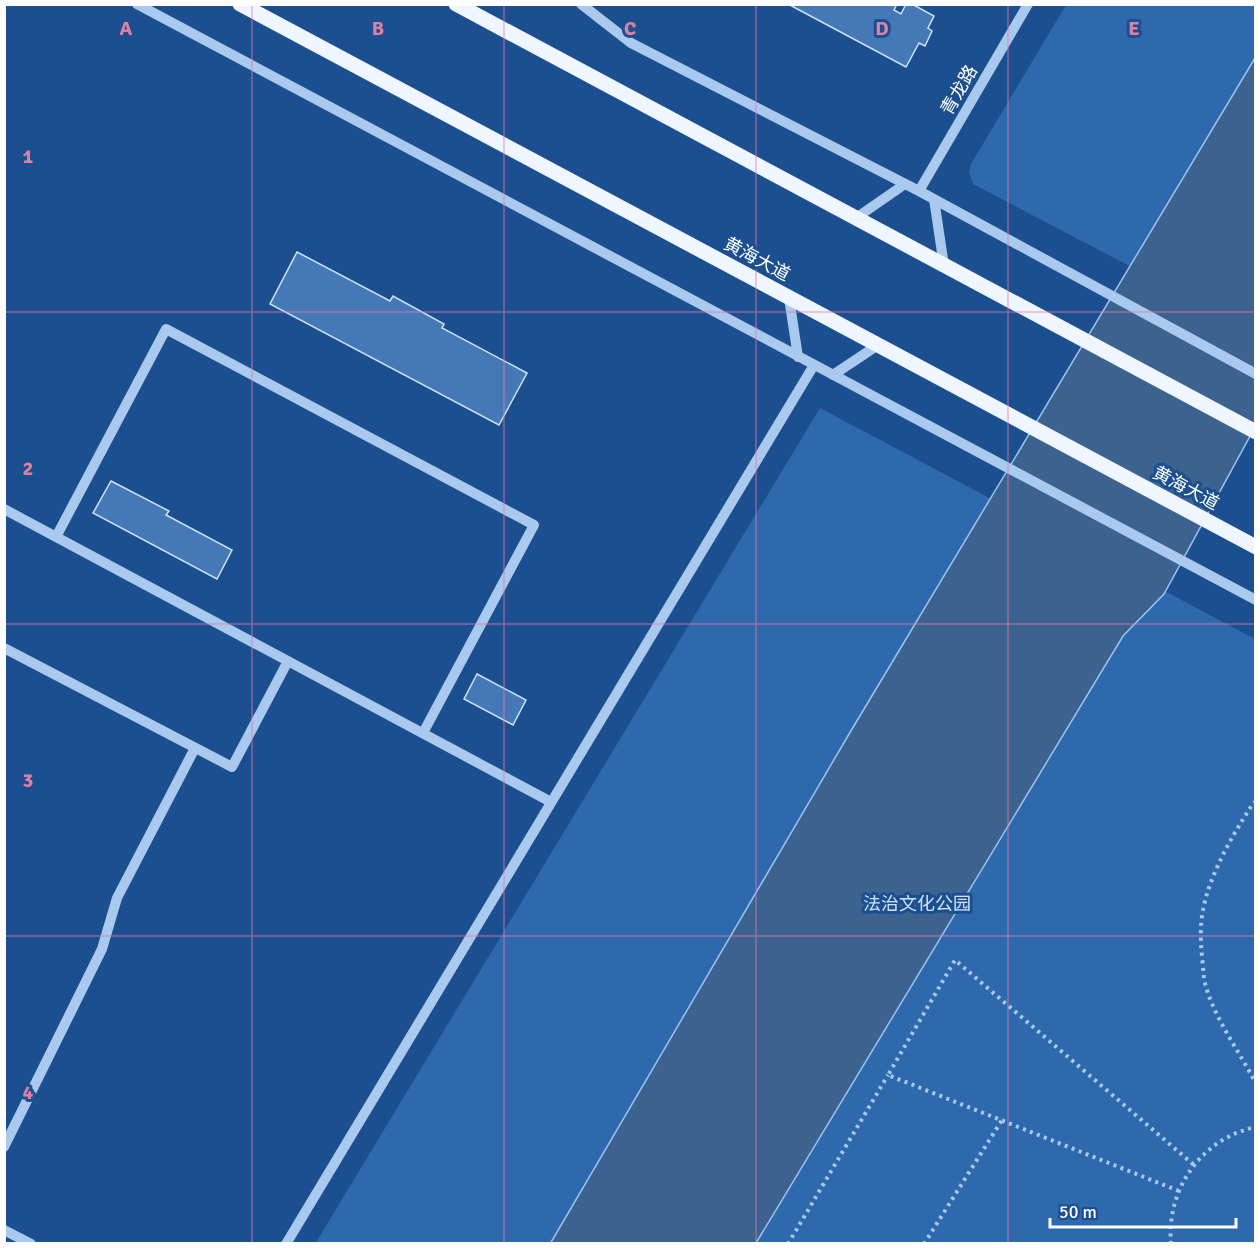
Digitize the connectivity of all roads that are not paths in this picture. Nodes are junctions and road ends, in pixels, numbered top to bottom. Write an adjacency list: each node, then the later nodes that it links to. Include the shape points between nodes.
1 (137, 4): 13 (street)
2 (240, 4): 11 (main road, 黄海大道)
3 (456, 4): 9 (main road)
4 (581, 4): 6 (street, via 631,42)
5 (1028, 4): 7 (street, 青龙路)
6 (905, 184): 7 (street); 9 (street)
7 (919, 191): 8 (street)
8 (934, 199): 10 (street); 15 (street)
9 (856, 219): 10 (main road)
10 (944, 266): 17 (main road)
11 (789, 298): 12 (main road, 黄海大道); 13 (street)
12 (878, 345): 16 (street); 20 (main road, 黄海大道)
13 (798, 357): 14 (street)
14 (814, 365): 16 (street); 26 (street)
15 (1256, 374)
16 (834, 375): 21 (street)
17 (1256, 432)
18 (4, 509): 19 (street)
19 (56, 537): 23 (street); 24 (street, via 166,329 534,525)
20 (1256, 547)
21 (1256, 600)
22 (4, 648): 25 (street)
23 (288, 661): 24 (street); 25 (street, via 232,767)
24 (423, 733): 26 (street)
25 (195, 748): 27 (street, via 117,898 102,949)
26 (551, 802): 30 (street)
27 (4, 1148)
28 (4, 1230): 29 (street)
29 (31, 1244)
30 (286, 1244)

